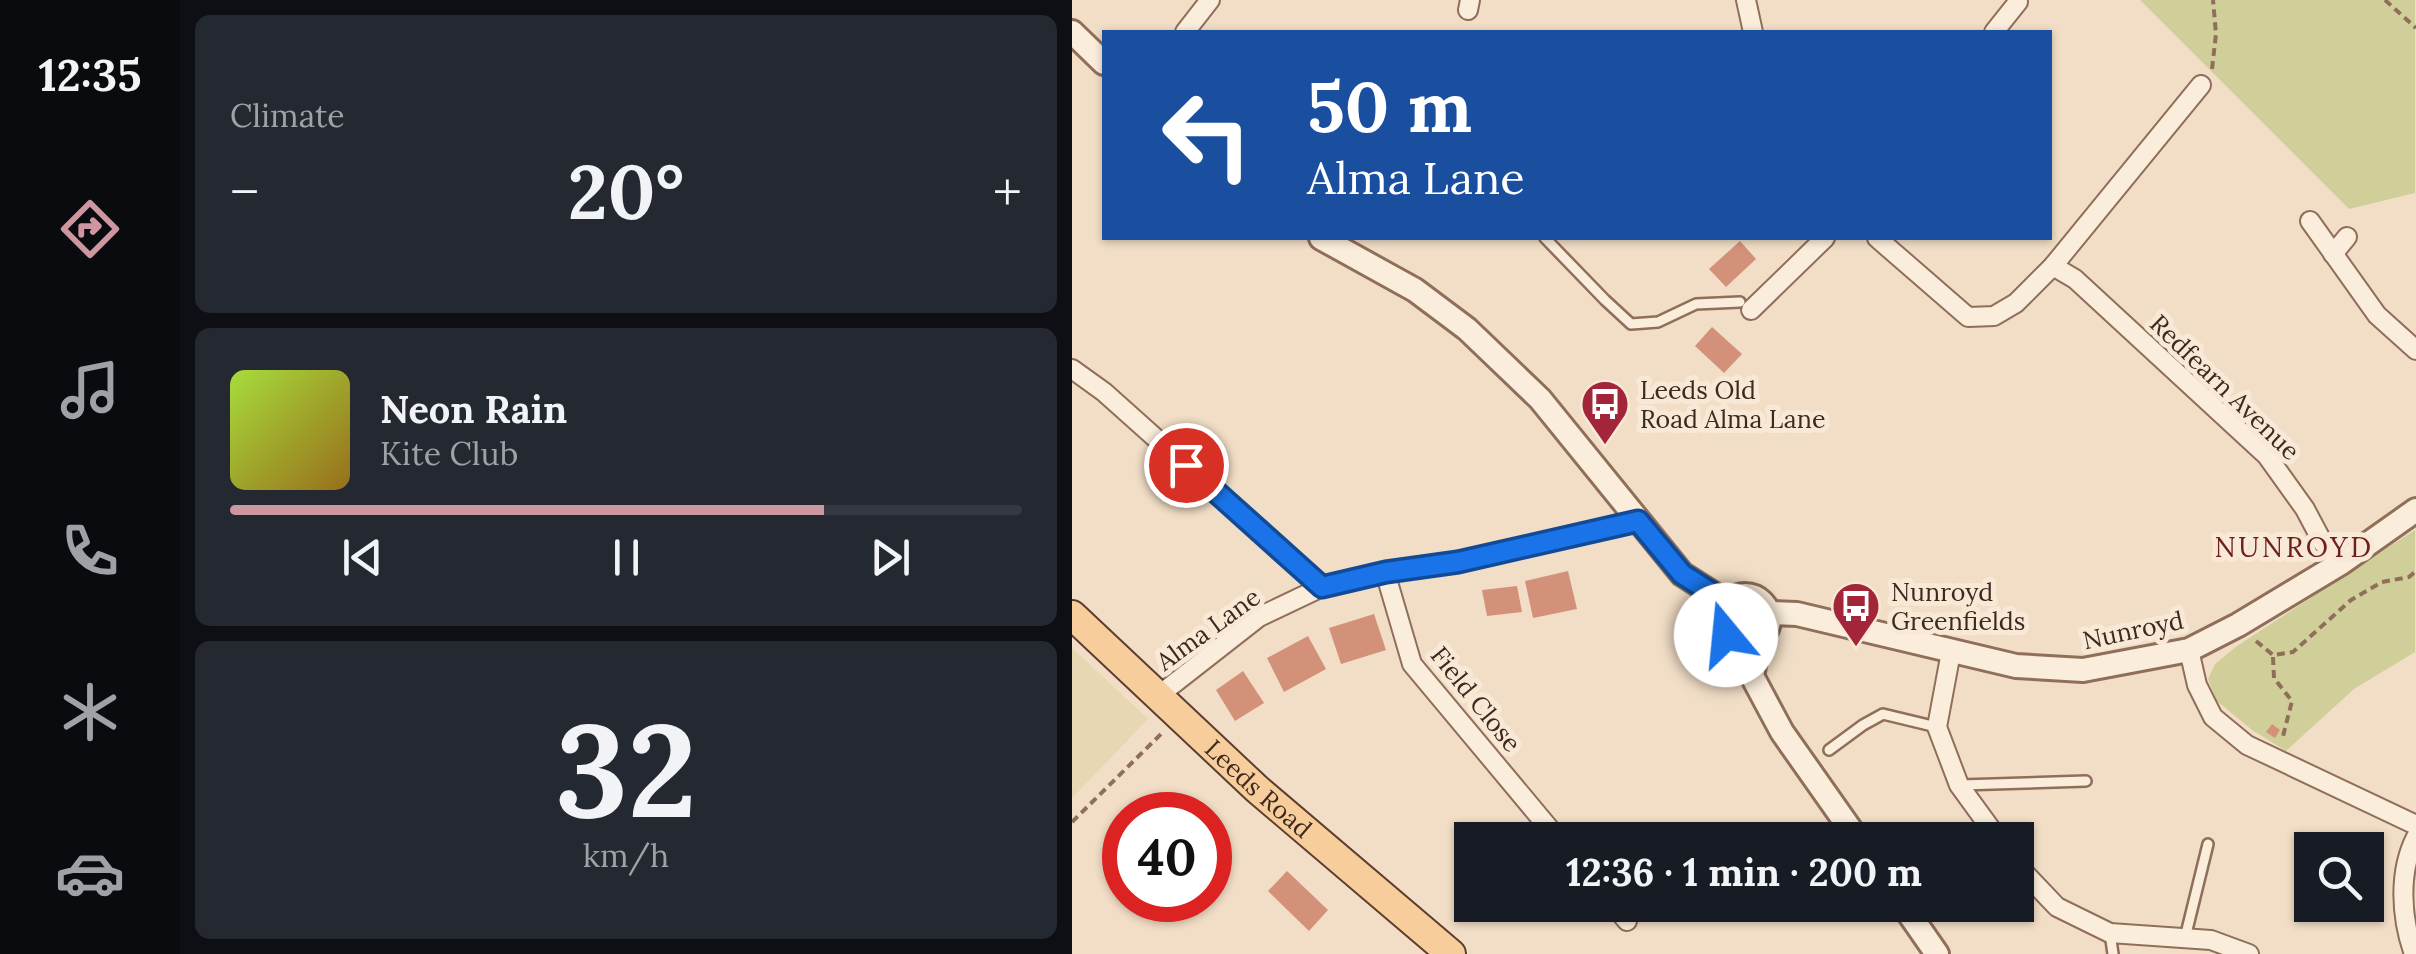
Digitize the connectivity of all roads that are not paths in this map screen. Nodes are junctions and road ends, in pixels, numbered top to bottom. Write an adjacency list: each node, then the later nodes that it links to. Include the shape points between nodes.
1 (1210, 0): 4 (street)
2 (1748, 1): 5 (street)
3 (2018, 2): 6 (street)
4 (1187, 30)
5 (1753, 30)
6 (1996, 30)
7 (1072, 32): 8 (street)
8 (1102, 61)
9 (2201, 85): 17 (street)
10 (2310, 222): 16 (street)
11 (2347, 236): 16 (street)
12 (1324, 240): 22 (street, via 1415,290 1467,328 1540,399)
13 (1546, 240): 18 (lane, via 1630,324 1658,322 1696,304)
14 (1823, 240): 18 (street)
15 (1879, 240): 17 (street, via 1968,318 1994,316 2016,303)
16 (2333, 254): 19 (street, via 2377,315)
17 (2053, 266): 23 (street, Redfearn Avenue, via 2090,292 2267,456)
18 (1750, 312)
19 (2416, 350)
20 (1072, 369): 25 (street)
21 (2416, 510): 23 (street, Nunroyd)
22 (1638, 521): 24 (street, Alma Lane); 26 (street, via 1682,574)
23 (2341, 563): 30 (street, Nunroyd)
24 (1386, 572): 25 (street, Alma Lane); 37 (street, Field Close, via 1412,664)
25 (1322, 587): 32 (street, Alma Lane, via 1259,617)
26 (1726, 602): 27 (street, via 1742,593 1760,598); 29 (street, via 1720,619 1726,635 1742,644)
27 (1770, 613): 29 (street); 31 (street, Nunroyd)
28 (1072, 615): 32 (main road, Leeds Road)
29 (1760, 640): 38 (street, via 1752,676)
30 (2188, 650): 31 (street, Nunroyd, via 2082,670 2016,666); 40 (street, via 2213,717 2248,745)
31 (1951, 652): 33 (street)
32 (1158, 696): 47 (main road, Leeds Road, via 1257,790)
33 (1937, 727): 34 (lane, via 1883,714); 36 (street)
34 (1829, 750)
35 (2086, 781): 36 (lane)
36 (1958, 785): 39 (street)
37 (1545, 822)
38 (1845, 822)
39 (1986, 822)
40 (2416, 825)
41 (2416, 838): 51 (street, via 2403,886)
42 (2208, 844): 46 (lane)
43 (2034, 883): 45 (street, via 2056,907)
44 (1915, 922): 48 (street)
45 (2110, 933): 46 (street); 49 (lane)
46 (2185, 938): 50 (street)
47 (1451, 954)
48 (1937, 954)
49 (2113, 954)
50 (2249, 954)
51 (2414, 954)

